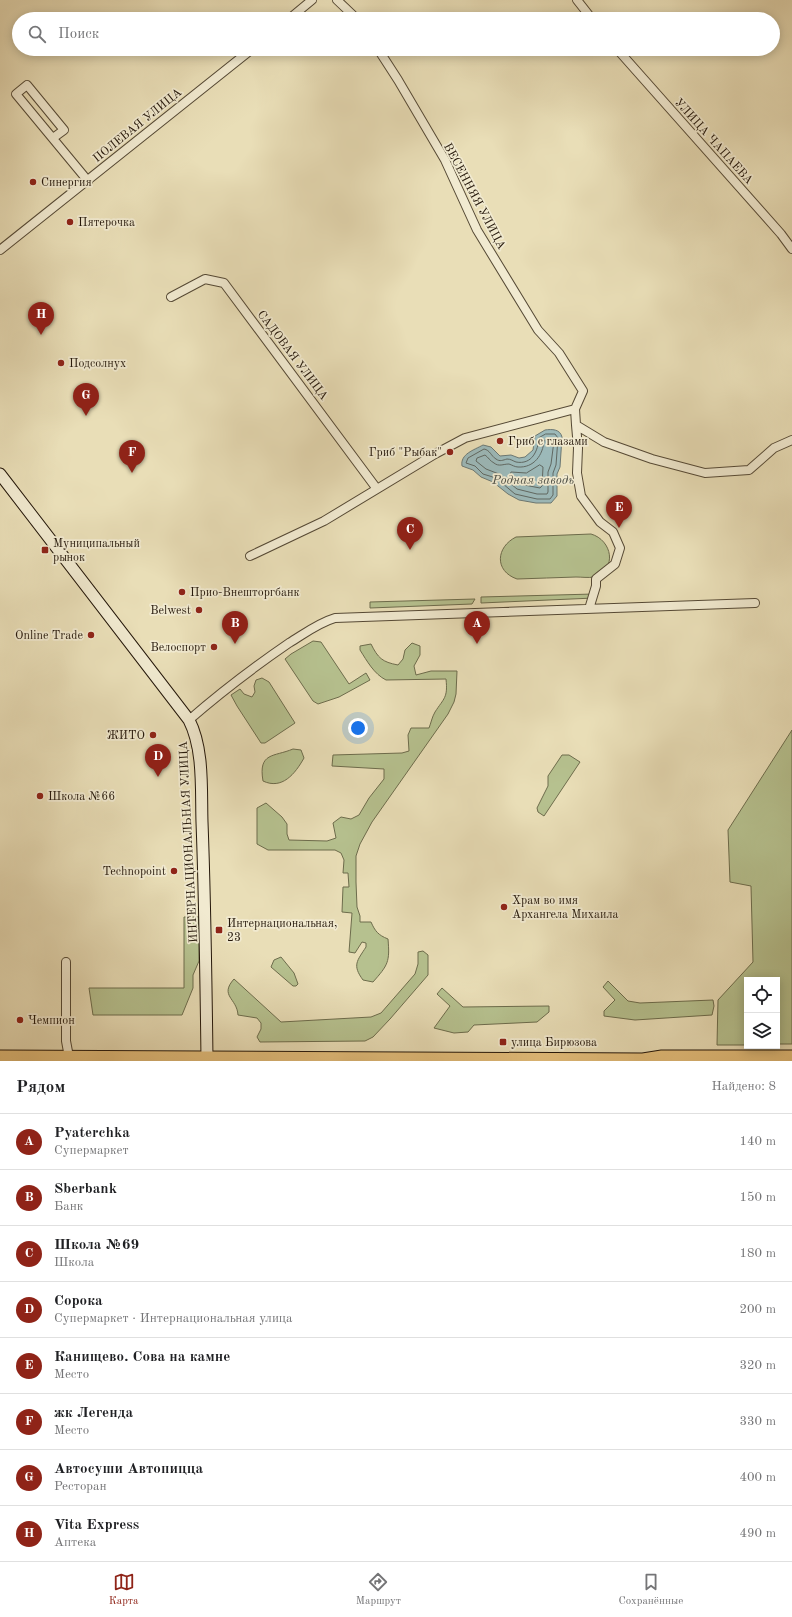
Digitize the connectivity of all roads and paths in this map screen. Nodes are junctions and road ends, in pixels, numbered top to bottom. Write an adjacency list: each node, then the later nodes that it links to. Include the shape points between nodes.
1 (312, 0): 4 (street)
2 (337, 0): 5 (street)
3 (577, 0): 6 (street)
4 (297, 12)
5 (350, 12)
6 (586, 12)
7 (243, 56): 11 (street, ПОЛЕВАЯ УЛИЦА)
8 (383, 56): 15 (street, ВЕСЕННЯЯ УЛИЦА, via 444,160 481,237 538,330 559,353 583,391)
9 (623, 56): 12 (street, УЛИЦА ЧАПАЕВА)
10 (53, 138): 10 (street, via 16,94 27,85 64,130); 11 (street)
11 (88, 181): 13 (street, ПОЛЕВАЯ УЛИЦА)
12 (792, 249)
13 (0, 250)
14 (171, 297): 19 (street, САДОВАЯ УЛИЦА, via 205,279 224,283)
15 (575, 409): 16 (street); 19 (street, via 465,438)
16 (576, 425): 17 (street, via 604,442 652,459 704,473 749,470 774,448); 22 (street, via 577,473 581,496 600,522 613,532 620,548 615,564 596,579)
17 (792, 440)
18 (0, 474): 23 (main road, ИНТЕРНАЦИОНАЛЬНАЯ УЛИЦА)
19 (377, 489): 20 (street, via 324,521)
20 (250, 556)
21 (755, 603): 22 (street)
22 (589, 609): 23 (street, via 335,618 316,626 254,668)
23 (189, 720): 28 (main road, ИНТЕРНАЦИОНАЛЬНАЯ УЛИЦА, via 195,732 200,768)
24 (66, 962): 26 (street, via 66,1041)
25 (0, 1057): 26 (main road)
26 (69, 1057): 28 (main road)
27 (792, 1057): 29 (main road, via 662,1057)
28 (207, 1058): 29 (main road)
29 (644, 1061)

